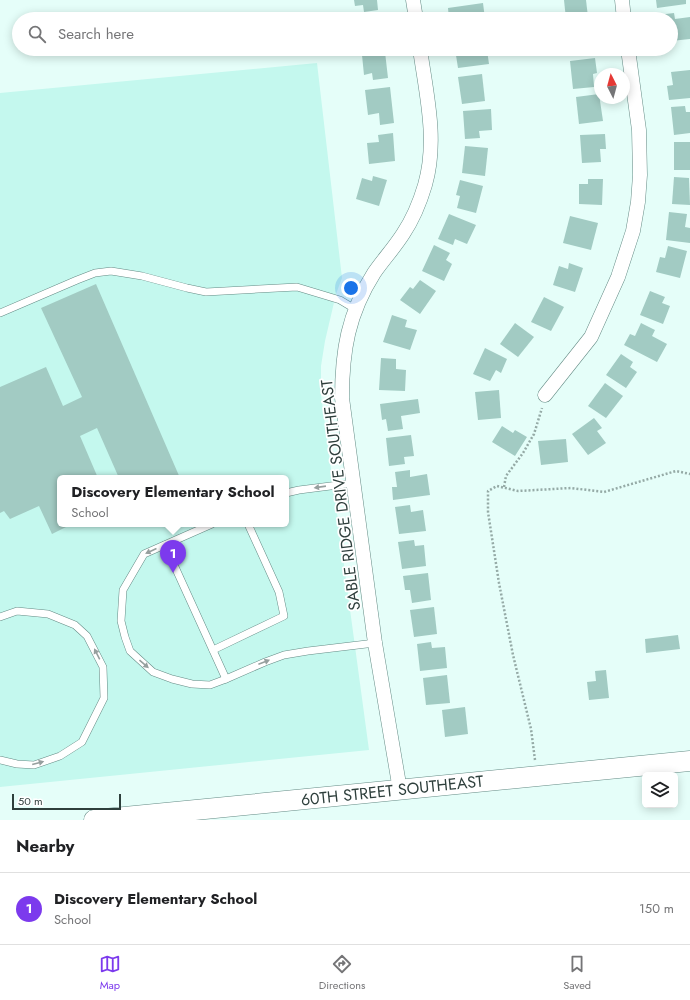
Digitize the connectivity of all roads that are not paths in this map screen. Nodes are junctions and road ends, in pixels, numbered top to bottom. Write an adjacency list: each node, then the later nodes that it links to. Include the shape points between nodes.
1 (413, 0): 3 (street)
2 (622, 0): 4 (street)
3 (415, 12)
4 (623, 12)
5 (421, 56): 7 (street, SABLE RIDGE DRIVE SOUTHEAST, via 431,129 430,163 425,184 412,218 374,273)
6 (629, 56): 9 (street, via 640,138 640,175 634,230 618,277 591,337)
7 (356, 309): 8 (lane, via 340,300 297,287 206,292 111,271 95,273); 10 (street, SABLE RIDGE DRIVE SOUTHEAST, via 348,332 342,372 342,398)
8 (0, 313)
9 (546, 395)
10 (354, 483): 11 (lane, one-way to 11); 16 (street, SABLE RIDGE DRIVE SOUTHEAST)
11 (289, 492)
12 (205, 527): 14 (lane)
13 (249, 527): 17 (lane, via 279,592 284,616)
14 (165, 545): 17 (lane); 18 (lane, one-way to 18, via 144,554 124,590 121,620 130,651 153,672 172,679 210,685)
15 (0, 617): 19 (lane, one-way to 15, via 34,765 60,756 82,742 104,698 103,667 87,636 75,625 40,613 17,611)
16 (375, 643): 18 (lane, one-way to 16, via 284,655); 21 (street, SABLE RIDGE DRIVE SOUTHEAST)
17 (213, 650): 18 (lane)
18 (226, 679)
19 (0, 760)
20 (690, 761): 21 (main road, 60TH STREET SOUTHEAST)
21 (400, 790): 22 (main road, 60TH STREET SOUTHEAST)
22 (94, 820)

